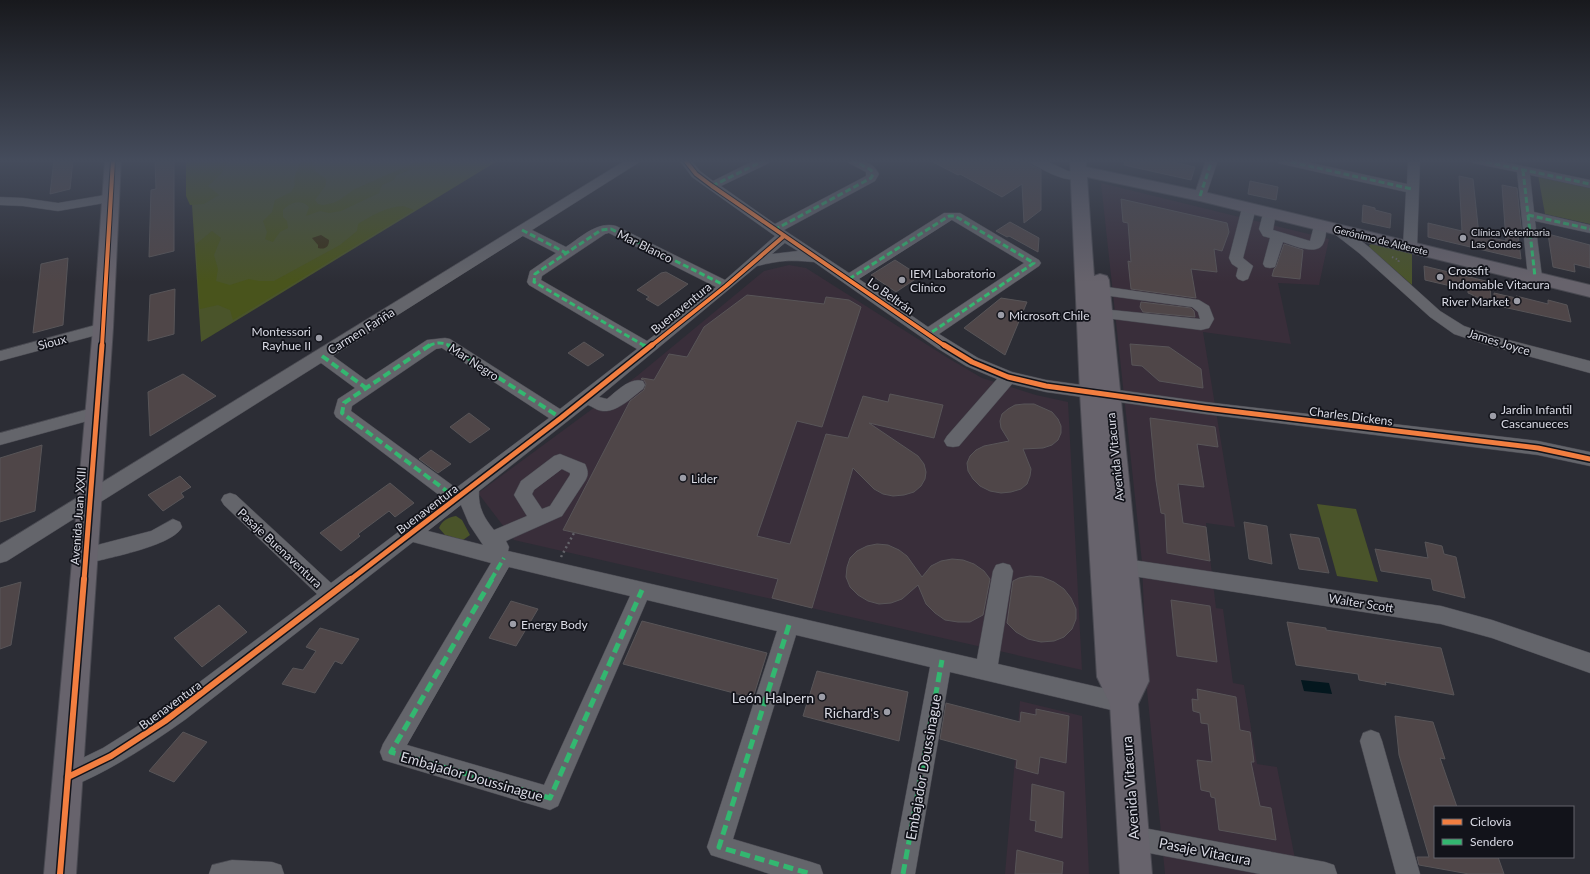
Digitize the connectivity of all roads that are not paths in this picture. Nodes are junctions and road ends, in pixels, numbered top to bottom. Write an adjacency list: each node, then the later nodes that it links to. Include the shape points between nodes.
1 (0, 201): 2 (street, via 63,206)
2 (94, 201)
3 (111, 201): 33 (main road, Avenida Juan XXIII)
4 (569, 201): 17 (street, Carmen Fariña)
5 (733, 201): 18 (street, Lo Beltrán)
6 (833, 201): 18 (street)
7 (1086, 201): 42 (main road, Avenida Vitacura)
8 (1088, 201): 31 (main road, Avenida Vitacura)
9 (1219, 201): 12 (main road, Gerónimo de Alderete)
10 (1412, 201): 21 (street)
11 (1526, 201): 14 (street)
12 (1248, 208): 13 (main road, Gerónimo de Alderete); 26 (street, via 1236,258 1246,266)
13 (1269, 213): 15 (main road, Gerónimo de Alderete); 19 (street, via 1266,229 1270,235)
14 (1528, 215): 16 (street); 27 (street)
15 (1320, 225): 19 (street, via 1317,243 1312,246); 20 (main road, Gerónimo de Alderete, via 1337,229)
16 (1590, 229)
17 (522, 230): 22 (street); 37 (street, Carmen Fariña)
18 (779, 233): 23 (street, Lo Beltrán); 24 (street, Buenaventura)
19 (1277, 236): 25 (street)
20 (1363, 243): 21 (main road, Gerónimo de Alderete); 38 (street, James Joyce, via 1435,314 1459,330)
21 (1410, 247): 27 (main road, Gerónimo de Alderete)
22 (566, 253): 29 (street, Mar Blanco, via 601,230 611,229); 35 (street, Mar Blanco, via 535,274 534,282)
23 (819, 259): 24 (street, via 795,254); 28 (street, Lo Beltrán)
24 (753, 263): 29 (street, Buenaventura)
25 (1270, 264)
26 (1243, 276)
27 (1535, 277): 30 (main road, Gerónimo de Alderete)
28 (849, 279): 34 (street, Lo Beltrán); 34 (street, Lo Beltrán, via 949,216 955,216 1034,263)
29 (726, 286): 35 (street, Buenaventura)
30 (1590, 290)
31 (1100, 292): 32 (main road, Avenida Vitacura); 32 (street, via 1194,303 1201,306 1207,320 1201,325)
32 (1102, 314): 42 (main road, Avenida Vitacura)
33 (103, 328): 36 (street, Sioux); 44 (main road, Avenida Juan XXIII)
34 (929, 334): 39 (street, Lo Beltrán, via 967,359)
35 (648, 348): 43 (street, Buenaventura)
36 (0, 356)
37 (322, 356): 41 (street); 51 (street, Carmen Fariña)
38 (1590, 367)
39 (1008, 377): 42 (street, Lo Beltrán); 47 (street)
40 (637, 385): 43 (street, via 611,404)
41 (366, 388): 45 (street, Mar Negro, via 432,344 445,343); 49 (street, Mar Negro, via 344,403 342,413)
42 (1100, 394): 48 (street, Charles Dickens, via 1538,448); 59 (main road, Avenida Vitacura); 68 (main road, Avenida Vitacura, via 1110,677)
43 (586, 398): 45 (street, Buenaventura)
44 (96, 413): 46 (street); 51 (main road, Avenida Juan XXIII)
45 (561, 418): 49 (street, Buenaventura)
46 (0, 439)
47 (953, 441)
48 (1590, 459)
49 (463, 493): 54 (street, Buenaventura); 55 (street)
50 (230, 500): 63 (street, Pasaje Buenaventura)
51 (89, 501): 56 (street, Carmen Fariña); 57 (main road, Avenida Juan XXIII)
52 (538, 518): 55 (street)
53 (173, 527): 57 (street, via 156,537)
54 (410, 534): 58 (street); 63 (street, Buenaventura)
55 (490, 540): 60 (street)
56 (0, 555)
57 (85, 556): 70 (main road, Avenida Juan XXIII)
58 (504, 558): 60 (street); 62 (street, Embajador Doussinague, via 391,752 550,798)
59 (1126, 567): 66 (street, Walter Scott, via 1447,616 1492,628); 68 (main road, Avenida Vitacura, via 1135,681)
60 (545, 568): 62 (street)
61 (1003, 571): 67 (street)
62 (642, 590): 64 (street)
63 (331, 595): 70 (street, Buenaventura, via 156,728 111,756)
64 (789, 624): 65 (street); 75 (street, via 719,847)
65 (942, 660): 67 (street); 76 (street, Embajador Doussinague)
66 (1590, 663)
67 (986, 670): 68 (street)
68 (1124, 703): 71 (main road, Avenida Vitacura)
69 (1371, 741): 79 (street)
70 (68, 777): 72 (main road, Avenida Juan XXIII)
71 (1133, 838): 77 (main road, Avenida Vitacura); 78 (street, Pasaje Vitacura)
72 (60, 874)
73 (220, 874): 74 (street)
74 (272, 874)
75 (811, 874)
76 (903, 874)
77 (1136, 874)
78 (1324, 874)
79 (1408, 874)

